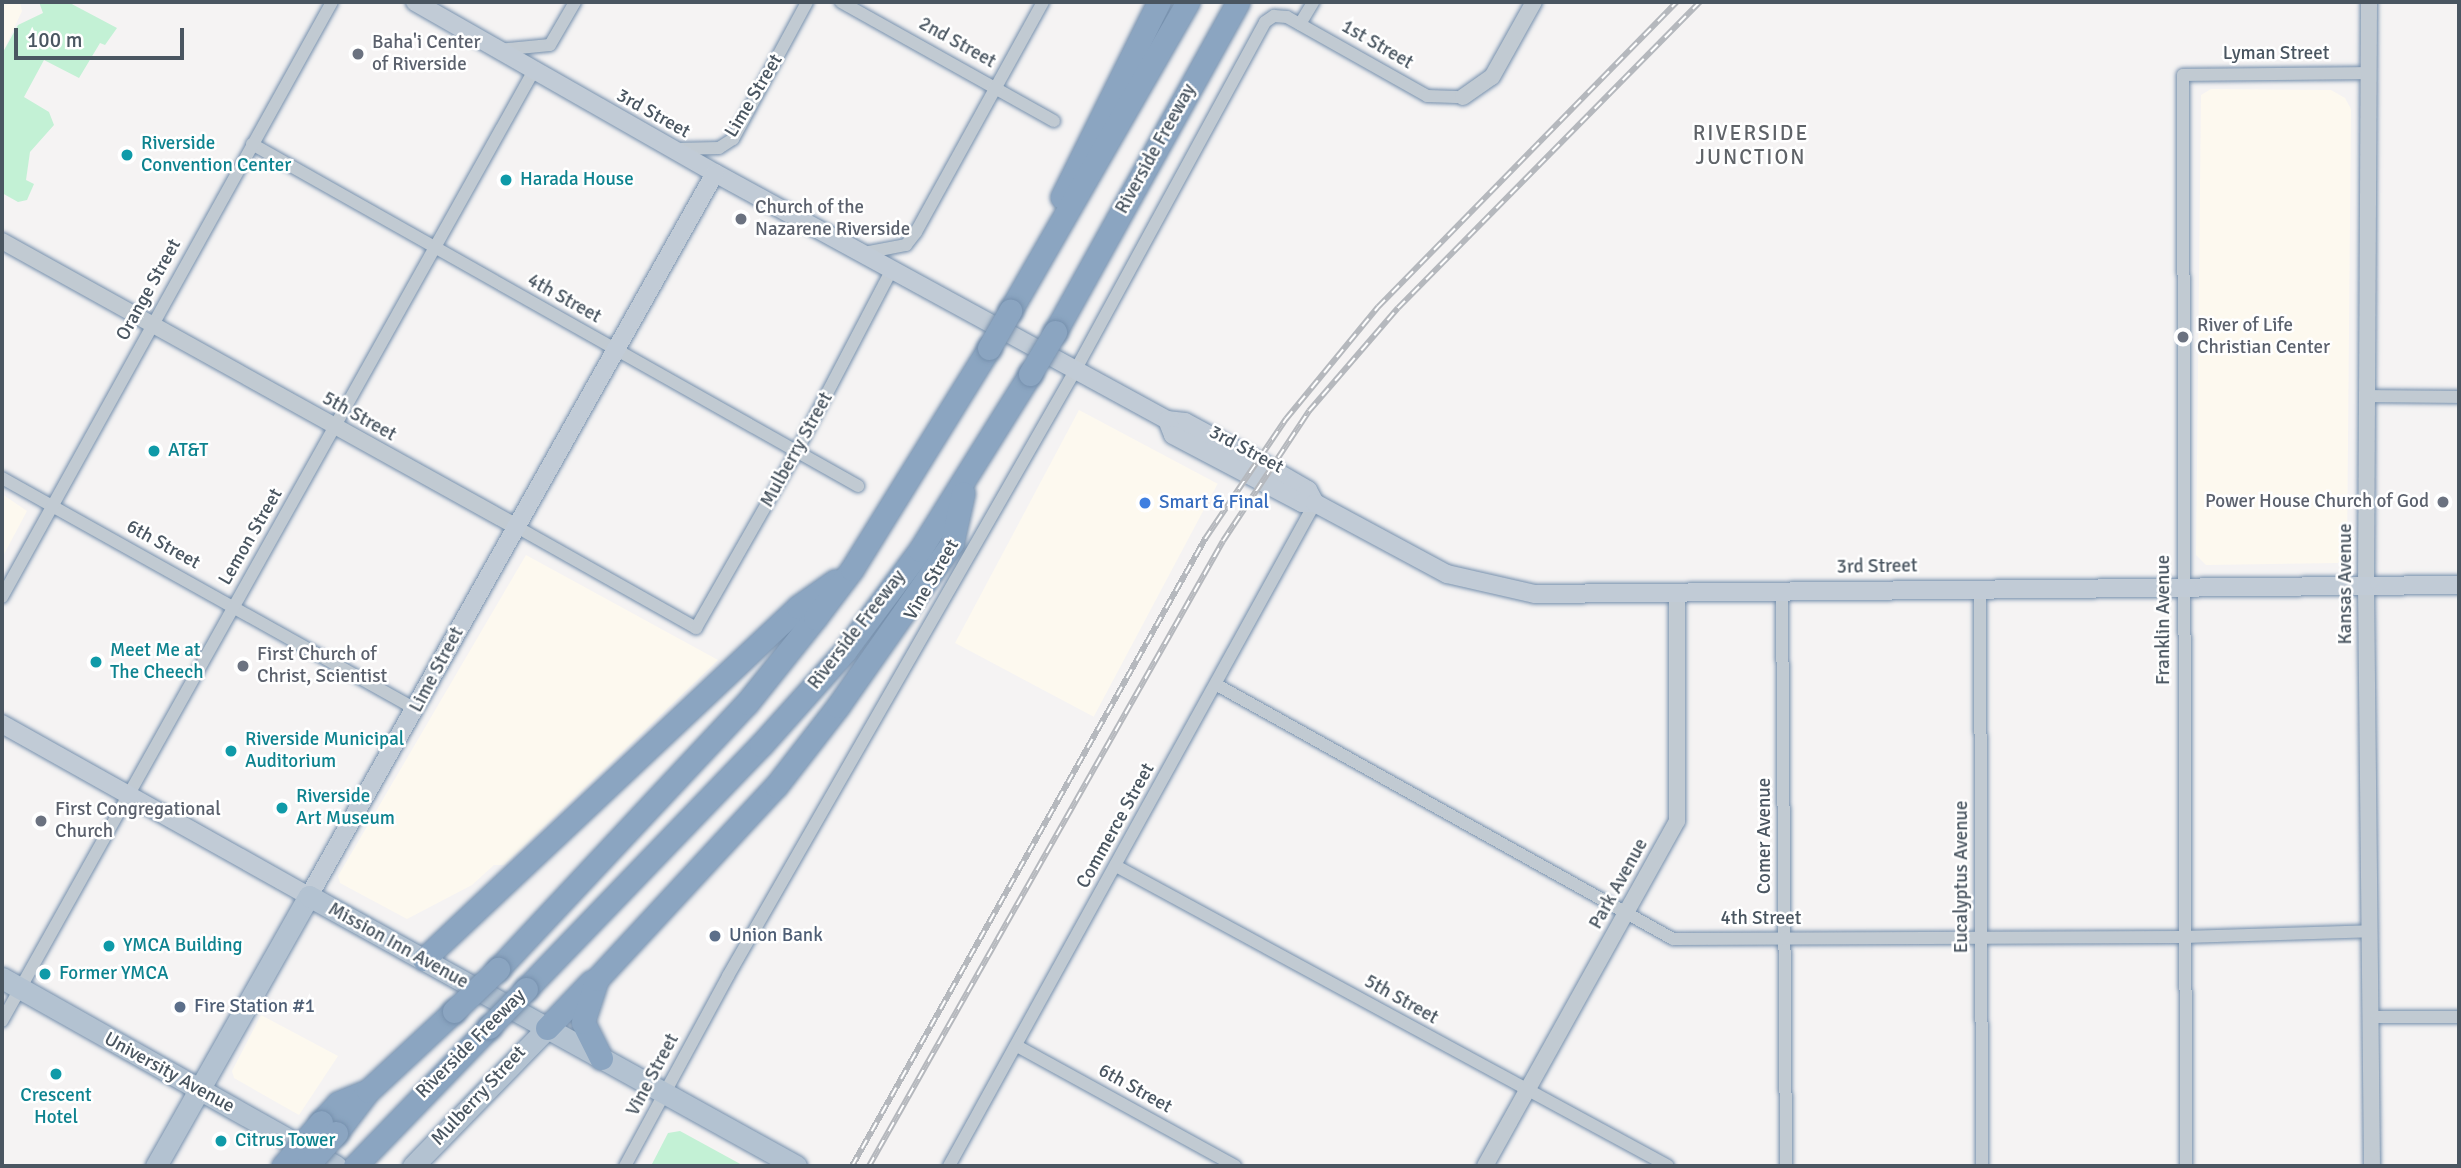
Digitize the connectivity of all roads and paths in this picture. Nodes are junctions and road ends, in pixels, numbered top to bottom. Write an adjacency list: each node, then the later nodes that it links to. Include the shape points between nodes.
1 (332, 2): 22 (street, Orange Street)
2 (415, 2): 15 (main road, 3rd Street)
3 (575, 2): 15 (street, via 550,45)
4 (807, 2): 23 (street, Lime Street, via 733,139 719,148)
5 (841, 2): 19 (street, 2nd Street)
6 (1043, 2): 19 (street)
7 (1159, 2): 29 (highway, via 1084,146)
8 (1188, 2): 29 (highway, Riverside Freeway)
9 (1238, 2): 37 (highway, Riverside Freeway, bridge, via 1055,332)
10 (1312, 2): 14 (street)
11 (1534, 2): 20 (street, via 1492,77)
12 (2369, 2): 17 (street, Kansas Avenue)
13 (1274, 16): 14 (street, 1st Street); 32 (street, Vine Street, via 1265,22)
14 (1300, 23): 20 (street, 1st Street, via 1427,96)
15 (498, 50): 16 (main road, 3rd Street)
16 (533, 72): 23 (main road, 3rd Street); 26 (street, Lemon Street)
17 (2368, 73): 18 (street, Lyman Street); 33 (street, Kansas Avenue)
18 (2183, 75): 47 (street, Franklin Avenue)
19 (996, 86): 21 (street, 2nd Street); 27 (street, via 906,245)
20 (1463, 97)
21 (1054, 121)
22 (252, 144): 26 (street, 4th Street); 30 (street, Orange Street)
23 (674, 149): 24 (main road, 3rd Street)
24 (715, 173): 27 (main road, 3rd Street); 31 (main road, Lime Street)
25 (2, 241): 30 (street, 5th Street)
26 (434, 249): 31 (street, 4th Street); 35 (street, Lemon Street)
27 (864, 253): 28 (main road, 3rd Street)
28 (892, 269): 32 (main road, 3rd Street); 36 (street, Mulberry Street)
29 (1023, 286): 43 (highway, Riverside Freeway, bridge)
30 (152, 325): 35 (street, 5th Street); 41 (street, Orange Street)
31 (614, 348): 36 (street, 4th Street); 42 (main road, Lime Street)
32 (1076, 369): 40 (main road, 3rd Street, via 1167,420 1185,422 1264,464 1308,490); 74 (street, Vine Street)
33 (2367, 396): 34 (street); 44 (street, Kansas Avenue)
34 (2459, 397)
35 (334, 428): 42 (street, 5th Street); 51 (street, Lemon Street)
36 (798, 449): 39 (street, 4th Street); 52 (street, Mulberry Street)
37 (967, 476): 65 (highway, via 952,544 838,706 776,786); 77 (highway, Riverside Freeway, bridge, via 919,550 836,660 761,745)
38 (2, 478): 41 (street, 6th Street)
39 (858, 486)
40 (1315, 503): 49 (main road, 3rd Street, via 1447,574 1490,587 1535,594); 53 (street, Commerce Street)
41 (53, 505): 50 (street, Orange Street); 51 (street, 6th Street)
42 (515, 526): 52 (street, 5th Street); 54 (main road, Lime Street)
43 (852, 569): 64 (highway, via 798,607); 76 (highway, Riverside Freeway, bridge, via 747,704 454,1012 368,1091 338,1103)
44 (2366, 585): 45 (main road, 3rd Street); 47 (main road, 3rd Street); 60 (street, Kansas Avenue)
45 (2459, 585)
46 (1980, 587): 47 (main road, 3rd Street); 48 (main road, 3rd Street); 61 (street, Eucalyptus Avenue)
47 (2183, 587): 62 (street, Franklin Avenue)
48 (1783, 589): 49 (main road, 3rd Street); 63 (street, Comer Avenue)
49 (1677, 592): 59 (street, Park Avenue, via 1677,821)
50 (2, 597)
51 (233, 606): 54 (street, 6th Street); 56 (street, Lemon Street)
52 (696, 628)
53 (1217, 685): 57 (street, Commerce Street); 59 (street, 4th Street)
54 (415, 709): 58 (main road, Lime Street)
55 (2, 724): 56 (main road, Mission Inn Avenue)
56 (128, 797): 58 (main road, Mission Inn Avenue); 66 (street, Lemon Street)
57 (1116, 866): 71 (street, Commerce Street); 75 (street, 5th Street)
58 (309, 897): 64 (main road, Mission Inn Avenue); 73 (main road, Lime Street)
59 (1627, 913): 63 (street, 4th Street, via 1673,939); 75 (street, Park Avenue)
60 (2370, 931): 62 (street, 4th Street); 67 (street, Kansas Avenue)
61 (1981, 936): 62 (street, 4th Street); 63 (street, 4th Street); 90 (street, Eucalyptus Avenue)
62 (2184, 937): 91 (street, Franklin Avenue)
63 (1784, 939): 89 (street, Comer Avenue)
64 (424, 959): 70 (main road, Mission Inn Avenue)
65 (597, 979): 70 (highway); 72 (highway, via 583,1022)
66 (11, 983): 69 (street, Lemon Street); 73 (main road, University Avenue)
67 (2371, 1017): 68 (street); 92 (street, Kansas Avenue)
68 (2459, 1017)
69 (2, 1021)
70 (547, 1028): 72 (main road, Mission Inn Avenue); 78 (main road, Mulberry Street)
71 (1017, 1046): 85 (street, Commerce Street); 86 (street, 6th Street)
72 (601, 1058): 74 (main road, Mission Inn Avenue)
73 (198, 1091): 80 (main road, Lime Street); 83 (main road, University Avenue)
74 (665, 1093): 79 (main road, Mission Inn Avenue); 84 (street, Vine Street)
75 (1526, 1093): 87 (street, Park Avenue); 88 (street, 5th Street)
76 (329, 1128): 81 (highway, bridge); 82 (highway, bridge)
77 (360, 1160)
78 (421, 1161)
79 (787, 1164)
80 (156, 1166)
81 (283, 1166)
82 (307, 1166)
83 (336, 1166)
84 (625, 1166)
85 (949, 1166)
86 (1235, 1166)
87 (1485, 1166)
88 (1668, 1166)
89 (1786, 1166)
90 (1982, 1166)
91 (2186, 1166)
92 (2372, 1166)

